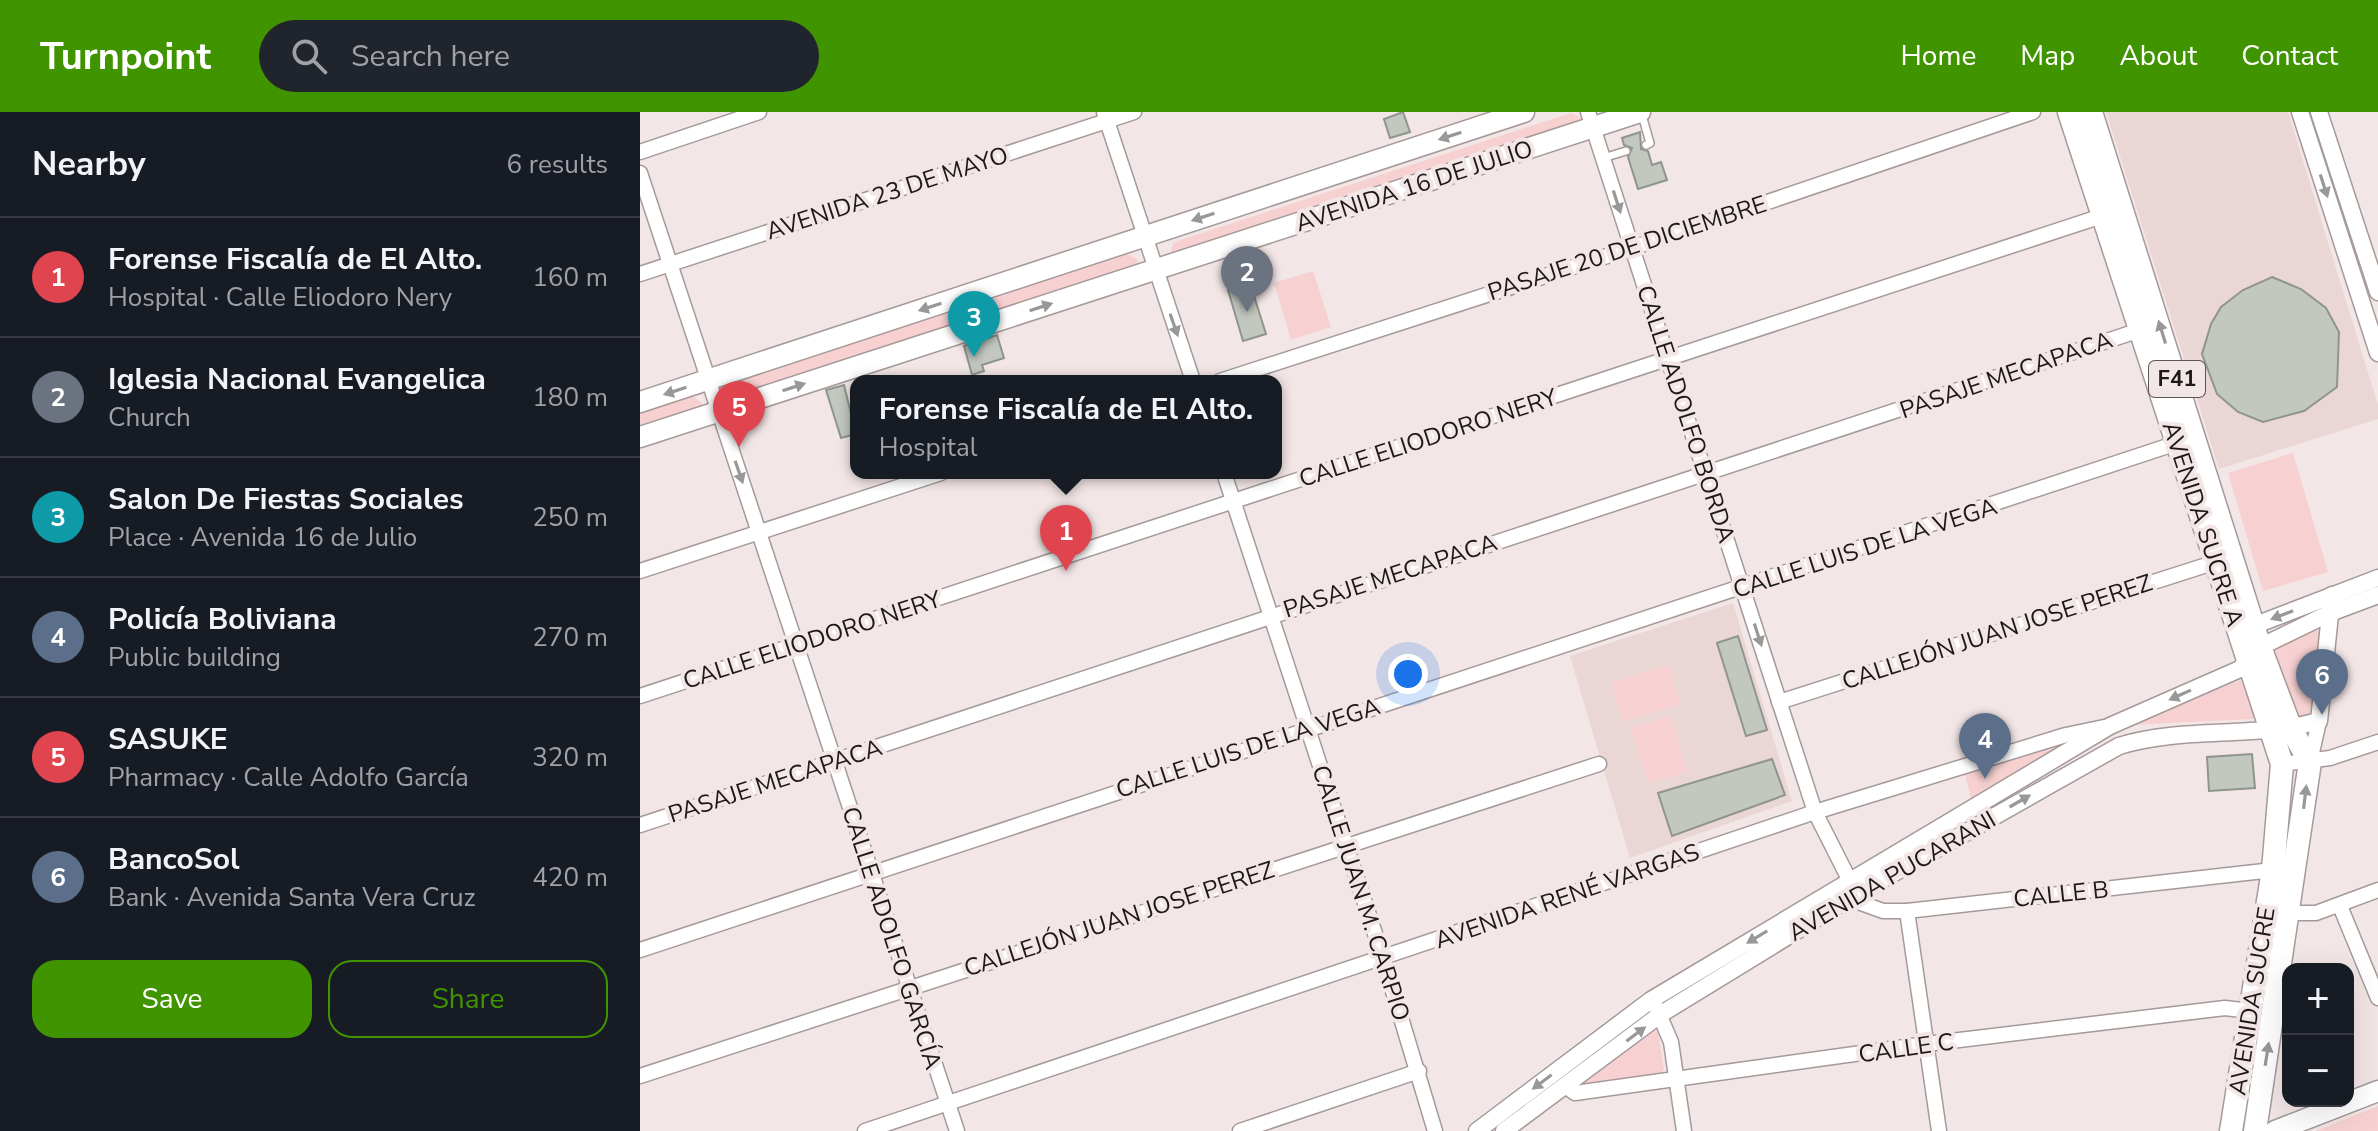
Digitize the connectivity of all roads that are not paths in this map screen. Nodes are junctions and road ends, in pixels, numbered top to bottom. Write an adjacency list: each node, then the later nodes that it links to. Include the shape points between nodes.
1 (759, 112): 14 (street)
2 (1134, 112): 10 (street, AVENIDA 23 DE MAYO)
3 (1524, 112): 18 (main road, AVENIDA 16 DE JULIO, one-way to 18)
4 (1641, 112): 11 (main road, AVENIDA 16 DE JULIO); 12 (lane, via 1650,143)
5 (2033, 112): 19 (street, PASAJE 20 DE DICIEMBRE)
6 (2069, 112): 17 (main road, AVENIDA SUCRE A / F41)
7 (2091, 112): 17 (main road, AVENIDA SUCRE A / F41)
8 (2301, 112): 26 (street, one-way to 26)
9 (2319, 112): 20 (street)
10 (1106, 116): 18 (street); 21 (street, AVENIDA 23 DE MAYO)
11 (1591, 120): 15 (street, CALLE ADOLFO BORDA); 22 (main road, AVENIDA 16 DE JULIO)
12 (1646, 145)
13 (1626, 151): 15 (lane)
14 (640, 152)
15 (1603, 158): 19 (street, CALLE ADOLFO BORDA, one-way to 19)
16 (640, 173): 21 (street, CALLE ADOLFO GARCÍA)
17 (2113, 212): 25 (main road, AVENIDA SUCRE A / F41); 27 (street, CALLE ELIODORO NERY); 48 (main road, AVENIDA SUCRE A / F41, one-way to 17)
18 (1145, 237): 22 (street); 30 (main road, AVENIDA 16 DE JULIO, one-way to 30)
19 (1632, 248): 27 (street, CALLE ADOLFO BORDA); 29 (street, PASAJE 20 DE DICIEMBRE)
20 (2372, 256): 24 (street)
21 (671, 264): 23 (street, AVENIDA 23 DE MAYO); 30 (street, CALLE ADOLFO GARCÍA)
22 (1155, 270): 28 (street, one-way to 28); 32 (main road, AVENIDA 16 DE JULIO, one-way to 22)
23 (640, 274)
24 (2378, 292)
25 (2140, 330): 34 (main road, AVENIDA SUCRE A / F41); 35 (street, PASAJE MECAPACA)
26 (2378, 353)
27 (1669, 359): 35 (street, CALLE ADOLFO BORDA); 38 (street, CALLE ELIODORO NERY)
28 (1191, 375)
29 (1239, 375)
30 (710, 379): 31 (main road, AVENIDA 16 DE JULIO, one-way to 31); 32 (street, CALLE ADOLFO GARCÍA)
31 (640, 402)
32 (719, 412): 33 (main road, AVENIDA 16 DE JULIO); 39 (street, CALLE ADOLFO GARCÍA, one-way to 39)
33 (640, 437)
34 (2177, 443): 40 (main road, AVENIDA SUCRE A / F41); 43 (street, CALLE LUIS DE LA VEGA)
35 (1707, 475): 43 (street, CALLE ADOLFO BORDA); 47 (street, PASAJE MECAPACA)
36 (923, 479): 39 (street)
37 (1226, 479): 38 (street, CALLE JUAN M. CARPIO)
38 (1233, 502): 47 (street, CALLE JUAN M. CARPIO); 49 (street, CALLE ELIODORO NERY)
39 (759, 533): 41 (street); 49 (street, CALLE ADOLFO GARCÍA)
40 (2216, 562): 48 (main road, AVENIDA SUCRE A / F41); 51 (street, CALLEJÓN JUAN JOSE PEREZ)
41 (640, 571)
42 (2378, 578): 44 (street)
43 (1742, 589): 51 (street, CALLE ADOLFO BORDA, one-way to 51); 54 (street, CALLE LUIS DE LA VEGA)
44 (2332, 595): 46 (street); 48 (street, one-way to 48)
45 (2378, 595): 46 (street)
46 (2330, 613): 48 (street); 52 (street)
47 (1268, 615): 54 (street, CALLE JUAN M. CARPIO); 58 (street, PASAJE MECAPACA)
48 (2250, 642): 53 (street, AVENIDA RENÉ VARGAS, one-way to 53, via 2240,669); 55 (main road, F41)
49 (796, 644): 50 (street, CALLE ELIODORO NERY); 58 (street, CALLE ADOLFO GARCÍA)
50 (640, 696)
51 (1779, 702): 62 (street, CALLE ADOLFO BORDA)
52 (2319, 721): 55 (street, AVENIDA PUCARANI); 59 (street)
53 (2110, 726): 57 (street); 62 (street, AVENIDA RENÉ VARGAS); 67 (street, AVENIDA PUCARANI)
54 (1306, 728): 64 (street, CALLE JUAN M. CARPIO); 66 (street, CALLE LUIS DE LA VEGA)
55 (2282, 730): 57 (street, AVENIDA PUCARANI, via 2157,737); 59 (main road, F41); 61 (main road, F41)
56 (2378, 742): 59 (street)
57 (2119, 746): 67 (street, AVENIDA PUCARANI, one-way to 57)
58 (834, 762): 63 (street, PASAJE MECAPACA); 66 (street, CALLE ADOLFO GARCÍA)
59 (2310, 762): 61 (street); 71 (main road, AVENIDA SUCRE, one-way to 59)
60 (1599, 764): 64 (street, CALLEJÓN JUAN JOSE PEREZ)
61 (2282, 764): 65 (main road, F41)
62 (1815, 812): 67 (street, CALLE ADOLFO BORDA); 73 (street, AVENIDA RENÉ VARGAS)
63 (640, 825)
64 (1345, 845): 73 (street, CALLE JUAN M. CARPIO); 74 (street, CALLEJÓN JUAN JOSE PEREZ)
65 (2273, 870): 70 (street, CALLE B); 77 (main road, AVENIDA SUCRE / F41)
66 (871, 872): 72 (street, CALLE LUIS DE LA VEGA); 74 (street, CALLE ADOLFO GARCÍA)
67 (1852, 889): 70 (street, CALLE B, via 1869,908); 76 (street, AVENIDA PUCARANI, one-way to 76); 78 (street, AVENIDA PUCARANI)
68 (2378, 890): 69 (street)
69 (2340, 906): 71 (street); 75 (street)
70 (1907, 911): 79 (street)
71 (2290, 913): 95 (main road, AVENIDA SUCRE, one-way to 71)
72 (640, 950)
73 (1383, 958): 80 (street, CALLE JUAN M. CARPIO); 85 (street, AVENIDA RENÉ VARGAS)
74 (910, 988): 81 (street, CALLEJÓN JUAN JOSE PEREZ); 85 (street, CALLE ADOLFO GARCÍA)
75 (2378, 998)
76 (1651, 1000): 78 (street); 90 (street, AVENIDA PUCARANI, one-way to 90)
77 (2250, 1011): 79 (street, CALLE C, via 2225,1008); 94 (main road, AVENIDA SUCRE / F41)
78 (1661, 1014): 82 (street); 83 (street, AVENIDA PUCARANI, one-way to 78)
79 (1926, 1044): 82 (street, CALLE C); 93 (street)
80 (1419, 1071): 88 (street); 89 (street, CALLE JUAN M. CARPIO)
81 (640, 1076)
82 (1676, 1080): 83 (street, CALLE C, via 1575,1093); 92 (street)
83 (1565, 1086): 91 (street, AVENIDA PUCARANI)
84 (2378, 1091): 96 (main road)
85 (947, 1104): 86 (street, AVENIDA RENÉ VARGAS); 87 (street, CALLE ADOLFO GARCÍA)
86 (865, 1131)
87 (957, 1131)
88 (1240, 1131)
89 (1435, 1131)
90 (1477, 1131)
91 (1504, 1131)
92 (1684, 1131)
93 (1939, 1131)
94 (2231, 1131)
95 (2255, 1131)
96 (2275, 1131)

